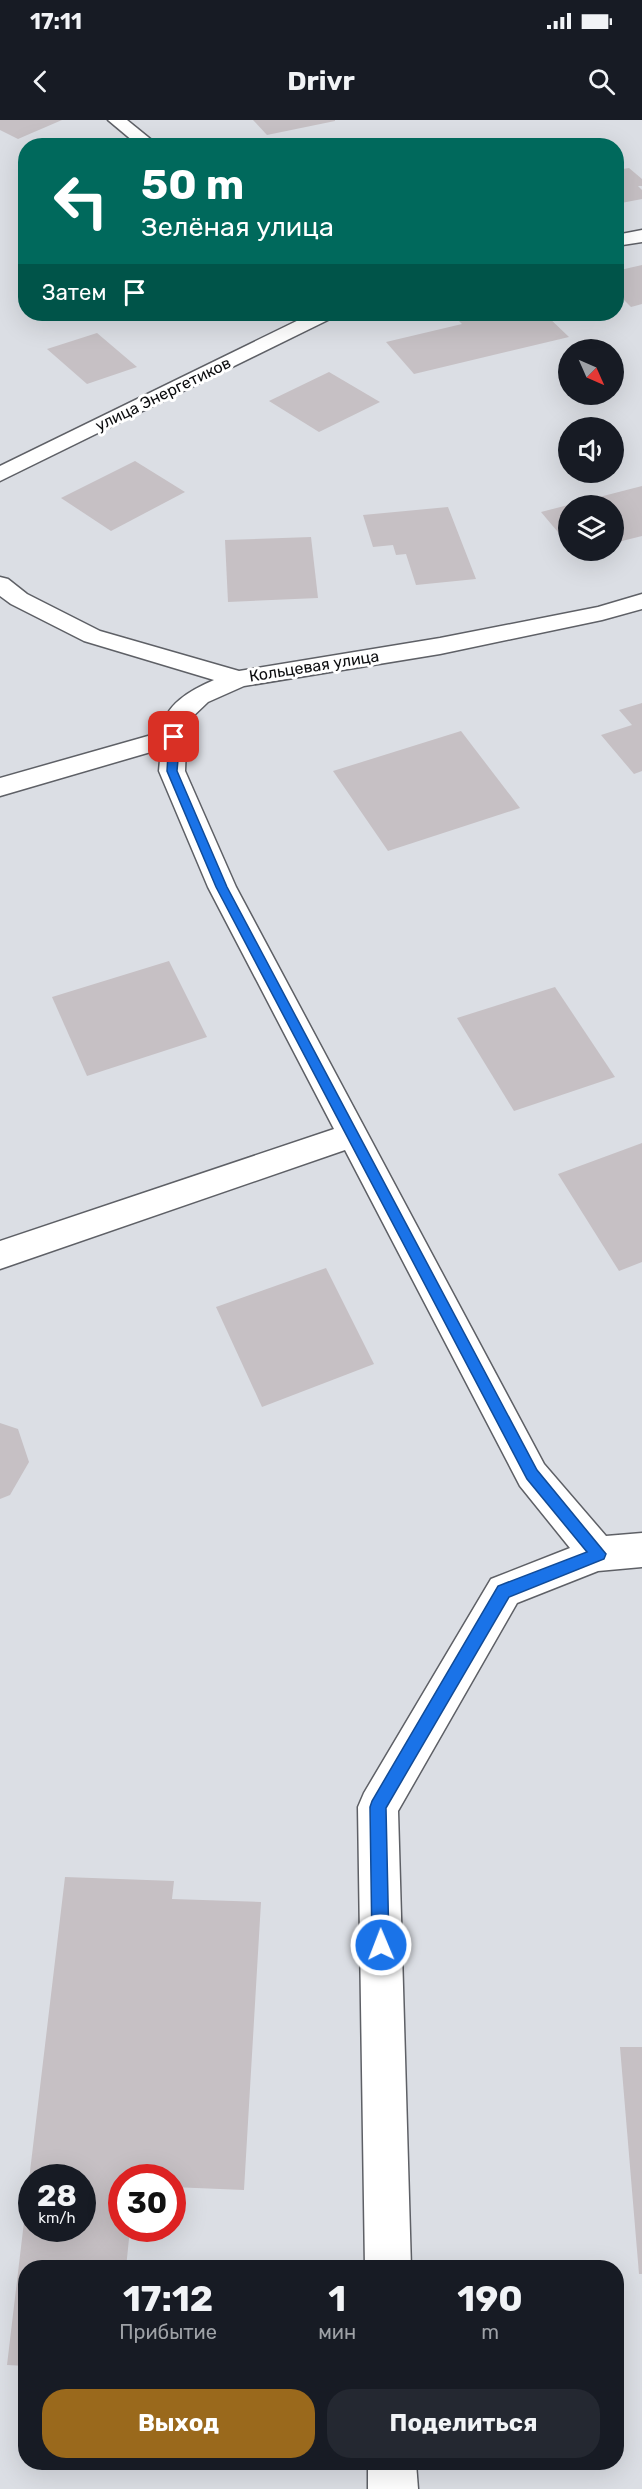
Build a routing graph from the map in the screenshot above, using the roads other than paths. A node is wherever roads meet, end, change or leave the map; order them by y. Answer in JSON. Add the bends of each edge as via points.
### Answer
{"nodes":[{"id":1,"x":116,"y":120,"type":"edge"},
{"id":2,"x":140,"y":138,"type":"edge"},
{"id":3,"x":642,"y":236,"type":"edge"},
{"id":4,"x":624,"y":239,"type":"edge"},
{"id":5,"x":311,"y":321,"type":"edge"},
{"id":6,"x":0,"y":474,"type":"edge"},
{"id":7,"x":0,"y":584,"type":"edge"},
{"id":8,"x":642,"y":601,"type":"edge"},
{"id":9,"x":238,"y":679,"type":"junction"},
{"id":10,"x":174,"y":737,"type":"junction"},
{"id":11,"x":0,"y":787,"type":"edge"},
{"id":12,"x":353,"y":1135,"type":"junction"},
{"id":13,"x":0,"y":1255,"type":"edge"},
{"id":14,"x":642,"y":1550,"type":"edge"},
{"id":15,"x":598,"y":1554,"type":"junction"},
{"id":16,"x":388,"y":2260,"type":"edge"},
{"id":17,"x":392,"y":2470,"type":"edge"},
{"id":18,"x":393,"y":2489,"type":"edge"}],
"edges":[{"from":1,"to":2,"type":"street"},
{"from":3,"to":4,"type":"street"},
{"from":5,"to":6,"type":"street","name":"улица Энергетиков"},
{"from":7,"to":9,"type":"street","name":"Кольцевая улица","via":[[19,599],[92,636]]},
{"from":8,"to":9,"type":"street","name":"Кольцевая улица","via":[[602,613],[440,646]]},
{"from":9,"to":10,"type":"street","via":[[199,696],[175,720]]},
{"from":10,"to":11,"type":"street"},
{"from":10,"to":12,"type":"street","via":[[172,771],[222,887]]},
{"from":12,"to":13,"type":"street"},
{"from":12,"to":15,"type":"street","via":[[532,1474]]},
{"from":14,"to":15,"type":"street"},
{"from":15,"to":16,"type":"street","via":[[504,1591],[378,1807]]},
{"from":17,"to":18,"type":"street"}]}
